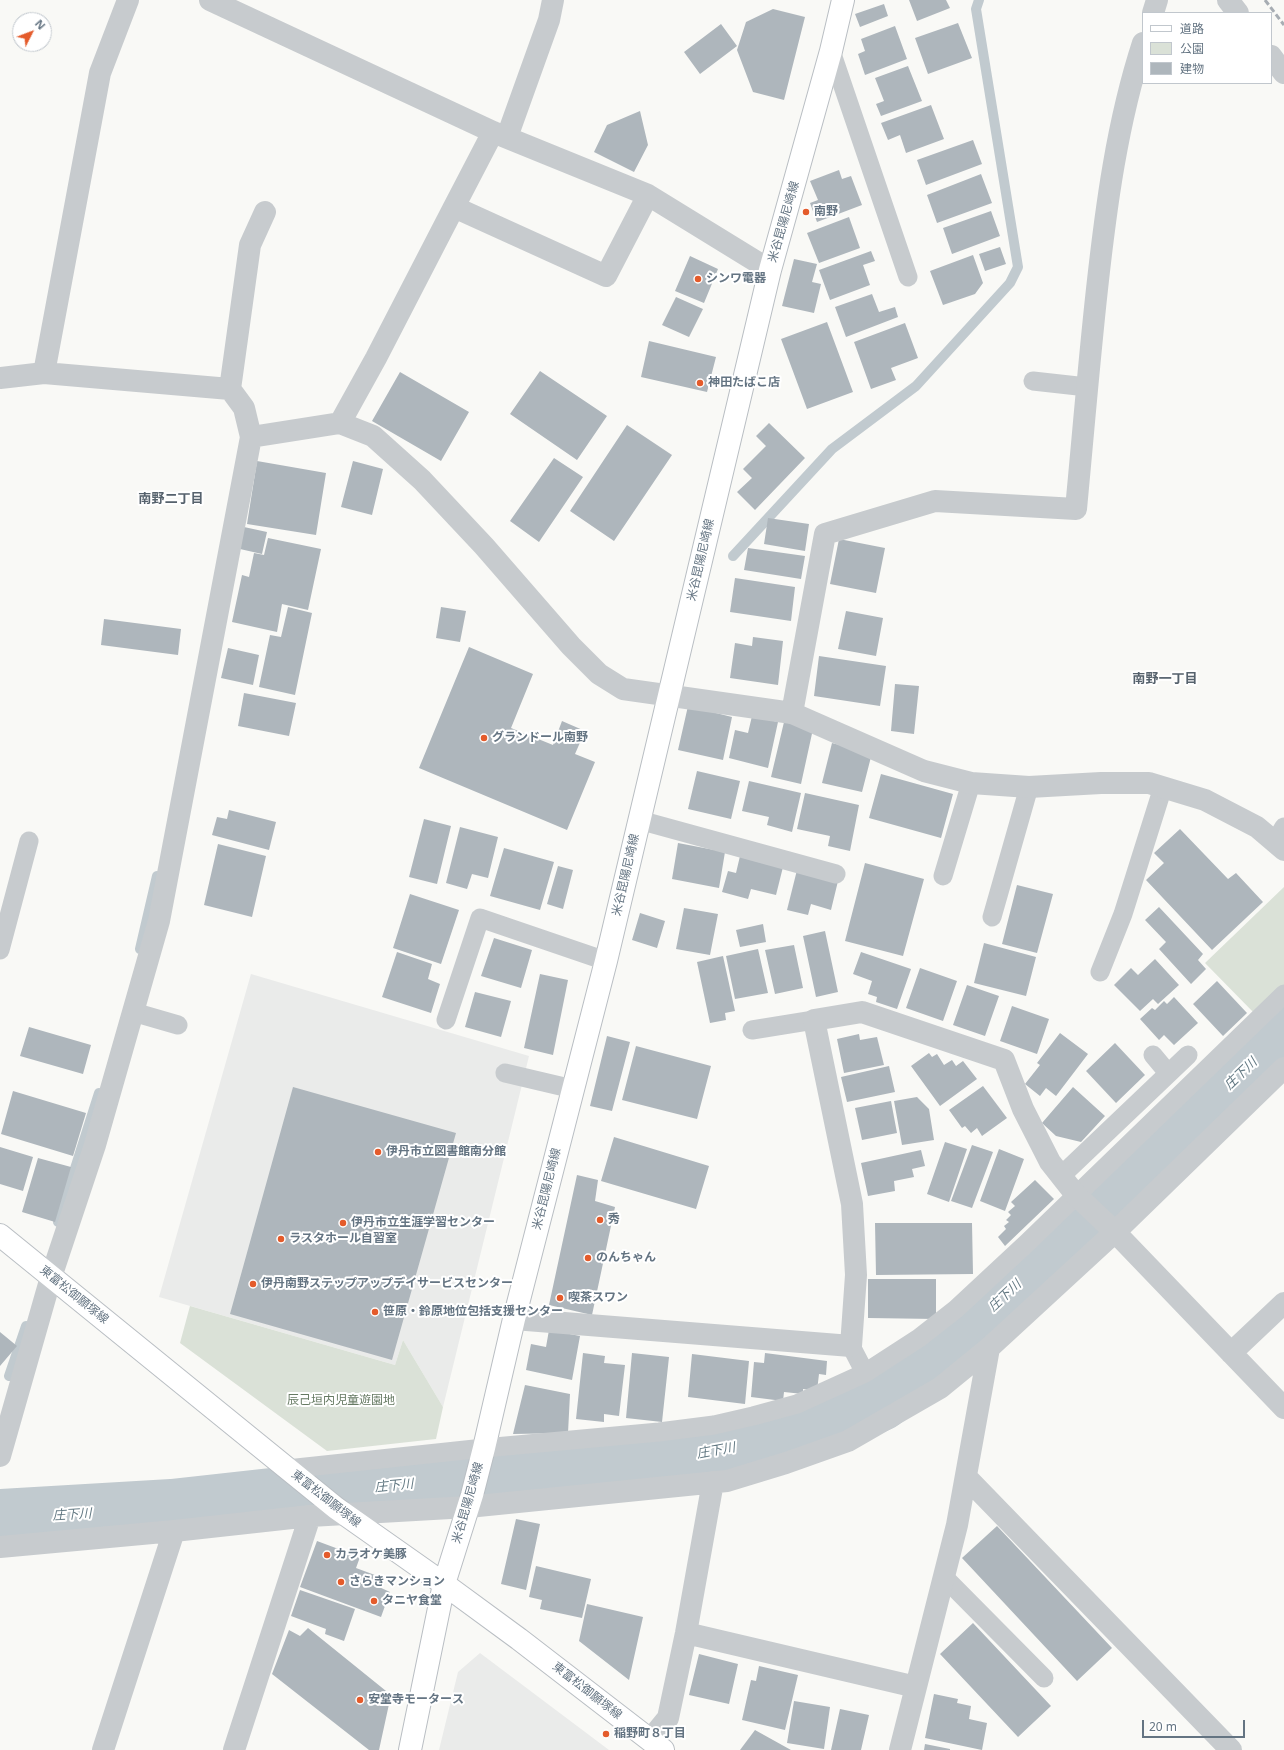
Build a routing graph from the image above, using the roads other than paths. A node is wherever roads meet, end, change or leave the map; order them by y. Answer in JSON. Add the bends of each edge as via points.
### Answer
{"nodes":[{"id":1,"x":128,"y":0,"type":"edge"},
{"id":2,"x":210,"y":0,"type":"edge"},
{"id":3,"x":553,"y":0,"type":"edge"},
{"id":4,"x":843,"y":0,"type":"edge"},
{"id":5,"x":1157,"y":0,"type":"edge"},
{"id":6,"x":1228,"y":0,"type":"edge"},
{"id":7,"x":1153,"y":12,"type":"edge"},
{"id":8,"x":1237,"y":12,"type":"edge"},
{"id":9,"x":1142,"y":46,"type":"edge"},
{"id":10,"x":831,"y":51,"type":"junction"},
{"id":11,"x":1272,"y":57,"type":"edge"},
{"id":12,"x":1284,"y":73,"type":"edge"},
{"id":13,"x":500,"y":134,"type":"junction"},
{"id":14,"x":648,"y":195,"type":"junction"},
{"id":15,"x":454,"y":207,"type":"junction"},
{"id":16,"x":265,"y":212,"type":"dead end"},
{"id":17,"x":770,"y":270,"type":"junction"},
{"id":18,"x":908,"y":277,"type":"dead end"},
{"id":19,"x":44,"y":373,"type":"junction"},
{"id":20,"x":0,"y":378,"type":"edge"},
{"id":21,"x":1033,"y":381,"type":"dead end"},
{"id":22,"x":1087,"y":387,"type":"junction"},
{"id":23,"x":230,"y":389,"type":"junction"},
{"id":24,"x":340,"y":423,"type":"junction"},
{"id":25,"x":251,"y":437,"type":"junction"},
{"id":26,"x":669,"y":696,"type":"junction"},
{"id":27,"x":792,"y":713,"type":"junction"},
{"id":28,"x":971,"y":783,"type":"junction"},
{"id":29,"x":1029,"y":787,"type":"junction"},
{"id":30,"x":1163,"y":787,"type":"junction"},
{"id":31,"x":639,"y":820,"type":"junction"},
{"id":32,"x":1281,"y":840,"type":"edge"},
{"id":33,"x":29,"y":841,"type":"dead end"},
{"id":34,"x":836,"y":874,"type":"dead end"},
{"id":35,"x":943,"y":876,"type":"dead end"},
{"id":36,"x":992,"y":917,"type":"dead end"},
{"id":37,"x":0,"y":950,"type":"edge"},
{"id":38,"x":606,"y":961,"type":"junction"},
{"id":39,"x":1100,"y":972,"type":"dead end"},
{"id":40,"x":1284,"y":994,"type":"edge"},
{"id":41,"x":133,"y":1012,"type":"junction"},
{"id":42,"x":446,"y":1020,"type":"dead end"},
{"id":43,"x":814,"y":1020,"type":"junction"},
{"id":44,"x":178,"y":1026,"type":"dead end"},
{"id":45,"x":752,"y":1030,"type":"dead end"},
{"id":46,"x":1188,"y":1054,"type":"dead end"},
{"id":47,"x":1153,"y":1055,"type":"dead end"},
{"id":48,"x":1284,"y":1068,"type":"edge"},
{"id":49,"x":505,"y":1073,"type":"dead end"},
{"id":50,"x":1168,"y":1073,"type":"junction"},
{"id":51,"x":573,"y":1089,"type":"junction"},
{"id":52,"x":1061,"y":1176,"type":"junction"},
{"id":53,"x":1080,"y":1199,"type":"junction"},
{"id":54,"x":1109,"y":1227,"type":"junction"},
{"id":55,"x":0,"y":1235,"type":"edge"},
{"id":56,"x":51,"y":1277,"type":"junction"},
{"id":57,"x":1284,"y":1303,"type":"edge"},
{"id":58,"x":514,"y":1319,"type":"junction"},
{"id":59,"x":851,"y":1346,"type":"junction"},
{"id":60,"x":989,"y":1348,"type":"junction"},
{"id":61,"x":1231,"y":1353,"type":"junction"},
{"id":62,"x":865,"y":1373,"type":"junction"},
{"id":63,"x":8,"y":1406,"type":"edge"},
{"id":64,"x":1284,"y":1408,"type":"edge"},
{"id":65,"x":483,"y":1453,"type":"junction"},
{"id":66,"x":0,"y":1456,"type":"edge"},
{"id":67,"x":291,"y":1471,"type":"junction"},
{"id":68,"x":966,"y":1477,"type":"junction"},
{"id":69,"x":713,"y":1482,"type":"junction"},
{"id":70,"x":470,"y":1501,"type":"junction"},
{"id":71,"x":340,"y":1511,"type":"junction"},
{"id":72,"x":310,"y":1516,"type":"junction"},
{"id":73,"x":174,"y":1531,"type":"junction"},
{"id":74,"x":0,"y":1546,"type":"edge"},
{"id":75,"x":944,"y":1577,"type":"junction"},
{"id":76,"x":444,"y":1584,"type":"junction"},
{"id":77,"x":686,"y":1633,"type":"junction"},
{"id":78,"x":1044,"y":1678,"type":"dead end"},
{"id":79,"x":916,"y":1687,"type":"junction"},
{"id":80,"x":657,"y":1745,"type":"edge"},
{"id":81,"x":103,"y":1750,"type":"edge"},
{"id":82,"x":234,"y":1750,"type":"edge"},
{"id":83,"x":410,"y":1750,"type":"edge"},
{"id":84,"x":900,"y":1750,"type":"edge"},
{"id":85,"x":1231,"y":1750,"type":"edge"}],
"edges":[{"from":1,"to":19,"type":"street","via":[[100,73]]},
{"from":2,"to":13,"type":"street"},
{"from":3,"to":13,"type":"street","via":[[549,20]]},
{"from":4,"to":10,"type":"main road","name":"米谷昆陽尼崎線"},
{"from":5,"to":7,"type":"street"},
{"from":6,"to":8,"type":"street"},
{"from":9,"to":22,"type":"street","via":[[1132,77],[1114,164]]},
{"from":10,"to":17,"type":"main road","name":"米谷昆陽尼崎線"},
{"from":10,"to":18,"type":"lane"},
{"from":11,"to":12,"type":"street"},
{"from":13,"to":14,"type":"street"},
{"from":13,"to":15,"type":"street"},
{"from":14,"to":15,"type":"street","via":[[606,276]]},
{"from":14,"to":17,"type":"street"},
{"from":15,"to":24,"type":"street"},
{"from":16,"to":23,"type":"street","via":[[250,246]]},
{"from":17,"to":26,"type":"main road","name":"米谷昆陽尼崎線"},
{"from":19,"to":20,"type":"street"},
{"from":19,"to":23,"type":"street"},
{"from":21,"to":22,"type":"lane"},
{"from":22,"to":27,"type":"street","via":[[1076,509],[935,501],[825,534]]},
{"from":23,"to":25,"type":"street","via":[[244,408]]},
{"from":24,"to":25,"type":"street"},
{"from":24,"to":26,"type":"street","via":[[373,436],[422,480],[599,674],[623,689]]},
{"from":25,"to":41,"type":"street","via":[[159,921]]},
{"from":26,"to":27,"type":"street"},
{"from":26,"to":31,"type":"main road","name":"米谷昆陽尼崎線"},
{"from":27,"to":28,"type":"street","via":[[924,771]]},
{"from":28,"to":29,"type":"street"},
{"from":28,"to":35,"type":"lane"},
{"from":29,"to":30,"type":"street","via":[[1108,783],[1149,783]]},
{"from":29,"to":36,"type":"lane"},
{"from":30,"to":32,"type":"street","via":[[1205,800]]},
{"from":30,"to":39,"type":"lane","via":[[1123,914]]},
{"from":31,"to":34,"type":"lane"},
{"from":31,"to":38,"type":"main road","name":"米谷昆陽尼崎線"},
{"from":33,"to":37,"type":"lane"},
{"from":38,"to":42,"type":"lane","via":[[480,918]]},
{"from":38,"to":51,"type":"main road","name":"米谷昆陽尼崎線"},
{"from":40,"to":53,"type":"lane"},
{"from":41,"to":44,"type":"lane"},
{"from":41,"to":56,"type":"street","via":[[95,1145]]},
{"from":43,"to":45,"type":"lane"},
{"from":43,"to":52,"type":"street","via":[[862,1012],[1004,1060],[1023,1110],[1050,1162]]},
{"from":43,"to":59,"type":"street","via":[[852,1204],[856,1275]]},
{"from":46,"to":50,"type":"lane"},
{"from":47,"to":50,"type":"lane"},
{"from":48,"to":54,"type":"street"},
{"from":49,"to":51,"type":"lane"},
{"from":50,"to":52,"type":"lane"},
{"from":51,"to":58,"type":"main road","name":"米谷昆陽尼崎線"},
{"from":52,"to":53,"type":"street"},
{"from":53,"to":54,"type":"street"},
{"from":53,"to":62,"type":"lane","via":[[956,1309],[919,1338]]},
{"from":54,"to":60,"type":"street"},
{"from":54,"to":61,"type":"street"},
{"from":55,"to":56,"type":"main road","name":"東富松御願塚線"},
{"from":56,"to":63,"type":"street"},
{"from":56,"to":67,"type":"main road","name":"東富松御願塚線"},
{"from":57,"to":61,"type":"street"},
{"from":58,"to":59,"type":"street"},
{"from":58,"to":65,"type":"main road","name":"米谷昆陽尼崎線"},
{"from":59,"to":62,"type":"lane"},
{"from":60,"to":68,"type":"street"},
{"from":60,"to":69,"type":"street","via":[[940,1388],[848,1441],[727,1481]]},
{"from":61,"to":64,"type":"street"},
{"from":62,"to":65,"type":"lane","via":[[797,1404],[714,1425]]},
{"from":63,"to":66,"type":"street"},
{"from":65,"to":67,"type":"lane"},
{"from":65,"to":70,"type":"main road","name":"米谷昆陽尼崎線"},
{"from":67,"to":71,"type":"main road","name":"東富松御願塚線"},
{"from":68,"to":75,"type":"street"},
{"from":68,"to":85,"type":"street"},
{"from":69,"to":70,"type":"street"},
{"from":69,"to":77,"type":"street"},
{"from":70,"to":71,"type":"street"},
{"from":70,"to":76,"type":"main road","name":"米谷昆陽尼崎線"},
{"from":71,"to":72,"type":"street"},
{"from":71,"to":76,"type":"main road","name":"東富松御願塚線"},
{"from":72,"to":73,"type":"street"},
{"from":72,"to":82,"type":"street"},
{"from":73,"to":74,"type":"street"},
{"from":73,"to":81,"type":"street"},
{"from":75,"to":78,"type":"lane"},
{"from":75,"to":79,"type":"street"},
{"from":76,"to":80,"type":"main road","name":"東富松御願塚線"},
{"from":76,"to":83,"type":"main road","name":"米谷昆陽尼崎線"},
{"from":77,"to":79,"type":"street"},
{"from":77,"to":80,"type":"street","via":[[668,1718]]},
{"from":79,"to":84,"type":"street"}]}
